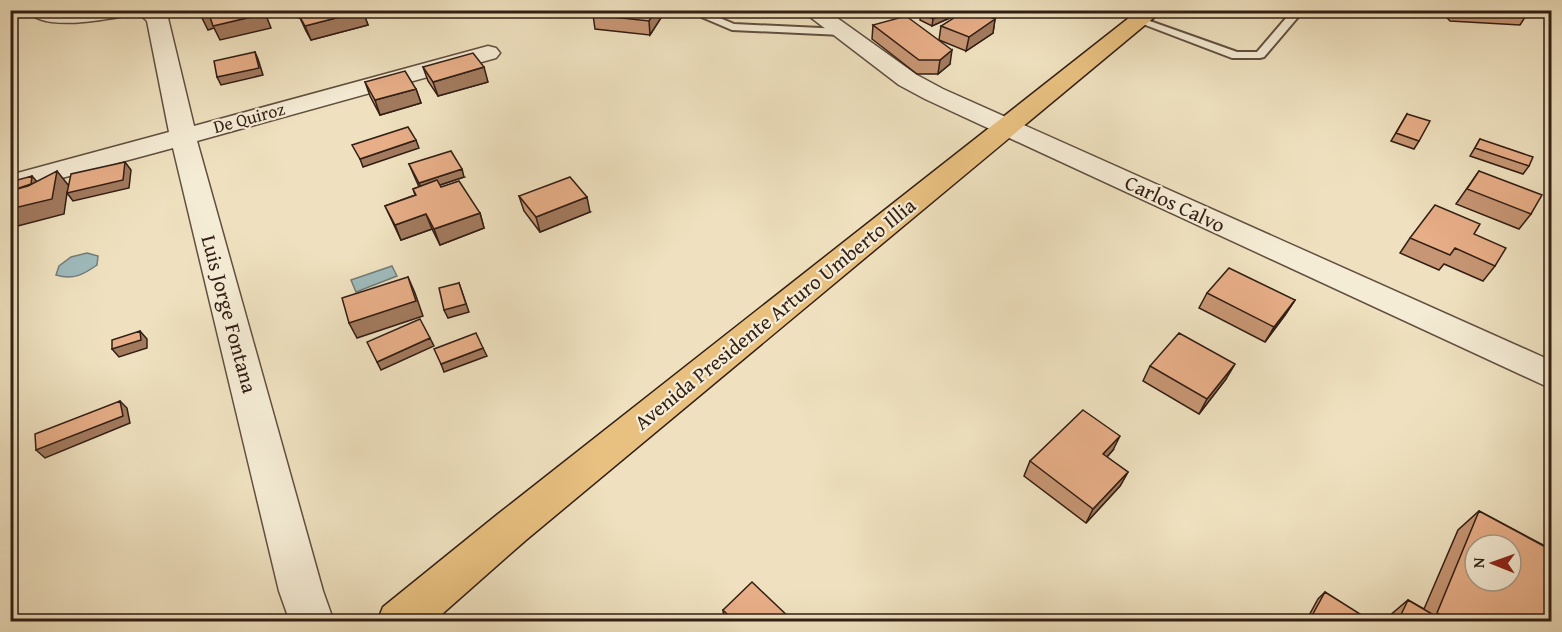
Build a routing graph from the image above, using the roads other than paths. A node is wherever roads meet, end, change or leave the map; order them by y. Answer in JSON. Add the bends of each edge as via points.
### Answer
{"nodes":[{"id":1,"x":37,"y":10,"type":"edge"},
{"id":2,"x":124,"y":10,"type":"edge"},
{"id":3,"x":145,"y":10,"type":"edge"},
{"id":4,"x":690,"y":10,"type":"edge"},
{"id":5,"x":811,"y":10,"type":"edge"},
{"id":6,"x":1299,"y":10,"type":"edge"},
{"id":7,"x":1149,"y":13,"type":"edge"},
{"id":8,"x":842,"y":32,"type":"junction"},
{"id":9,"x":488,"y":53,"type":"dead end"},
{"id":10,"x":1008,"y":127,"type":"junction"},
{"id":11,"x":183,"y":136,"type":"junction"},
{"id":12,"x":10,"y":184,"type":"edge"},
{"id":13,"x":1551,"y":376,"type":"edge"},
{"id":14,"x":312,"y":621,"type":"edge"},
{"id":15,"x":399,"y":621,"type":"edge"}],
"edges":[{"from":1,"to":2,"type":"street","via":[[51,16],[70,16]]},
{"from":3,"to":11,"type":"street","name":"Luis Jorge Fontana","via":[[157,18]]},
{"from":4,"to":8,"type":"lane","via":[[732,27]]},
{"from":5,"to":8,"type":"street","name":"Carlos Calvo"},
{"from":6,"to":7,"type":"lane","via":[[1260,56],[1236,56]]},
{"from":7,"to":10,"type":"main road","name":"Avenida Presidente Arturo Umberto Illia"},
{"from":8,"to":10,"type":"street","name":"Carlos Calvo","via":[[908,80]]},
{"from":9,"to":11,"type":"street","name":"De Quiroz"},
{"from":10,"to":13,"type":"street","name":"Carlos Calvo"},
{"from":10,"to":15,"type":"main road","name":"Avenida Presidente Arturo Umberto Illia"},
{"from":11,"to":12,"type":"street","name":"De Quiroz"},
{"from":11,"to":14,"type":"street","name":"Luis Jorge Fontana"}]}
